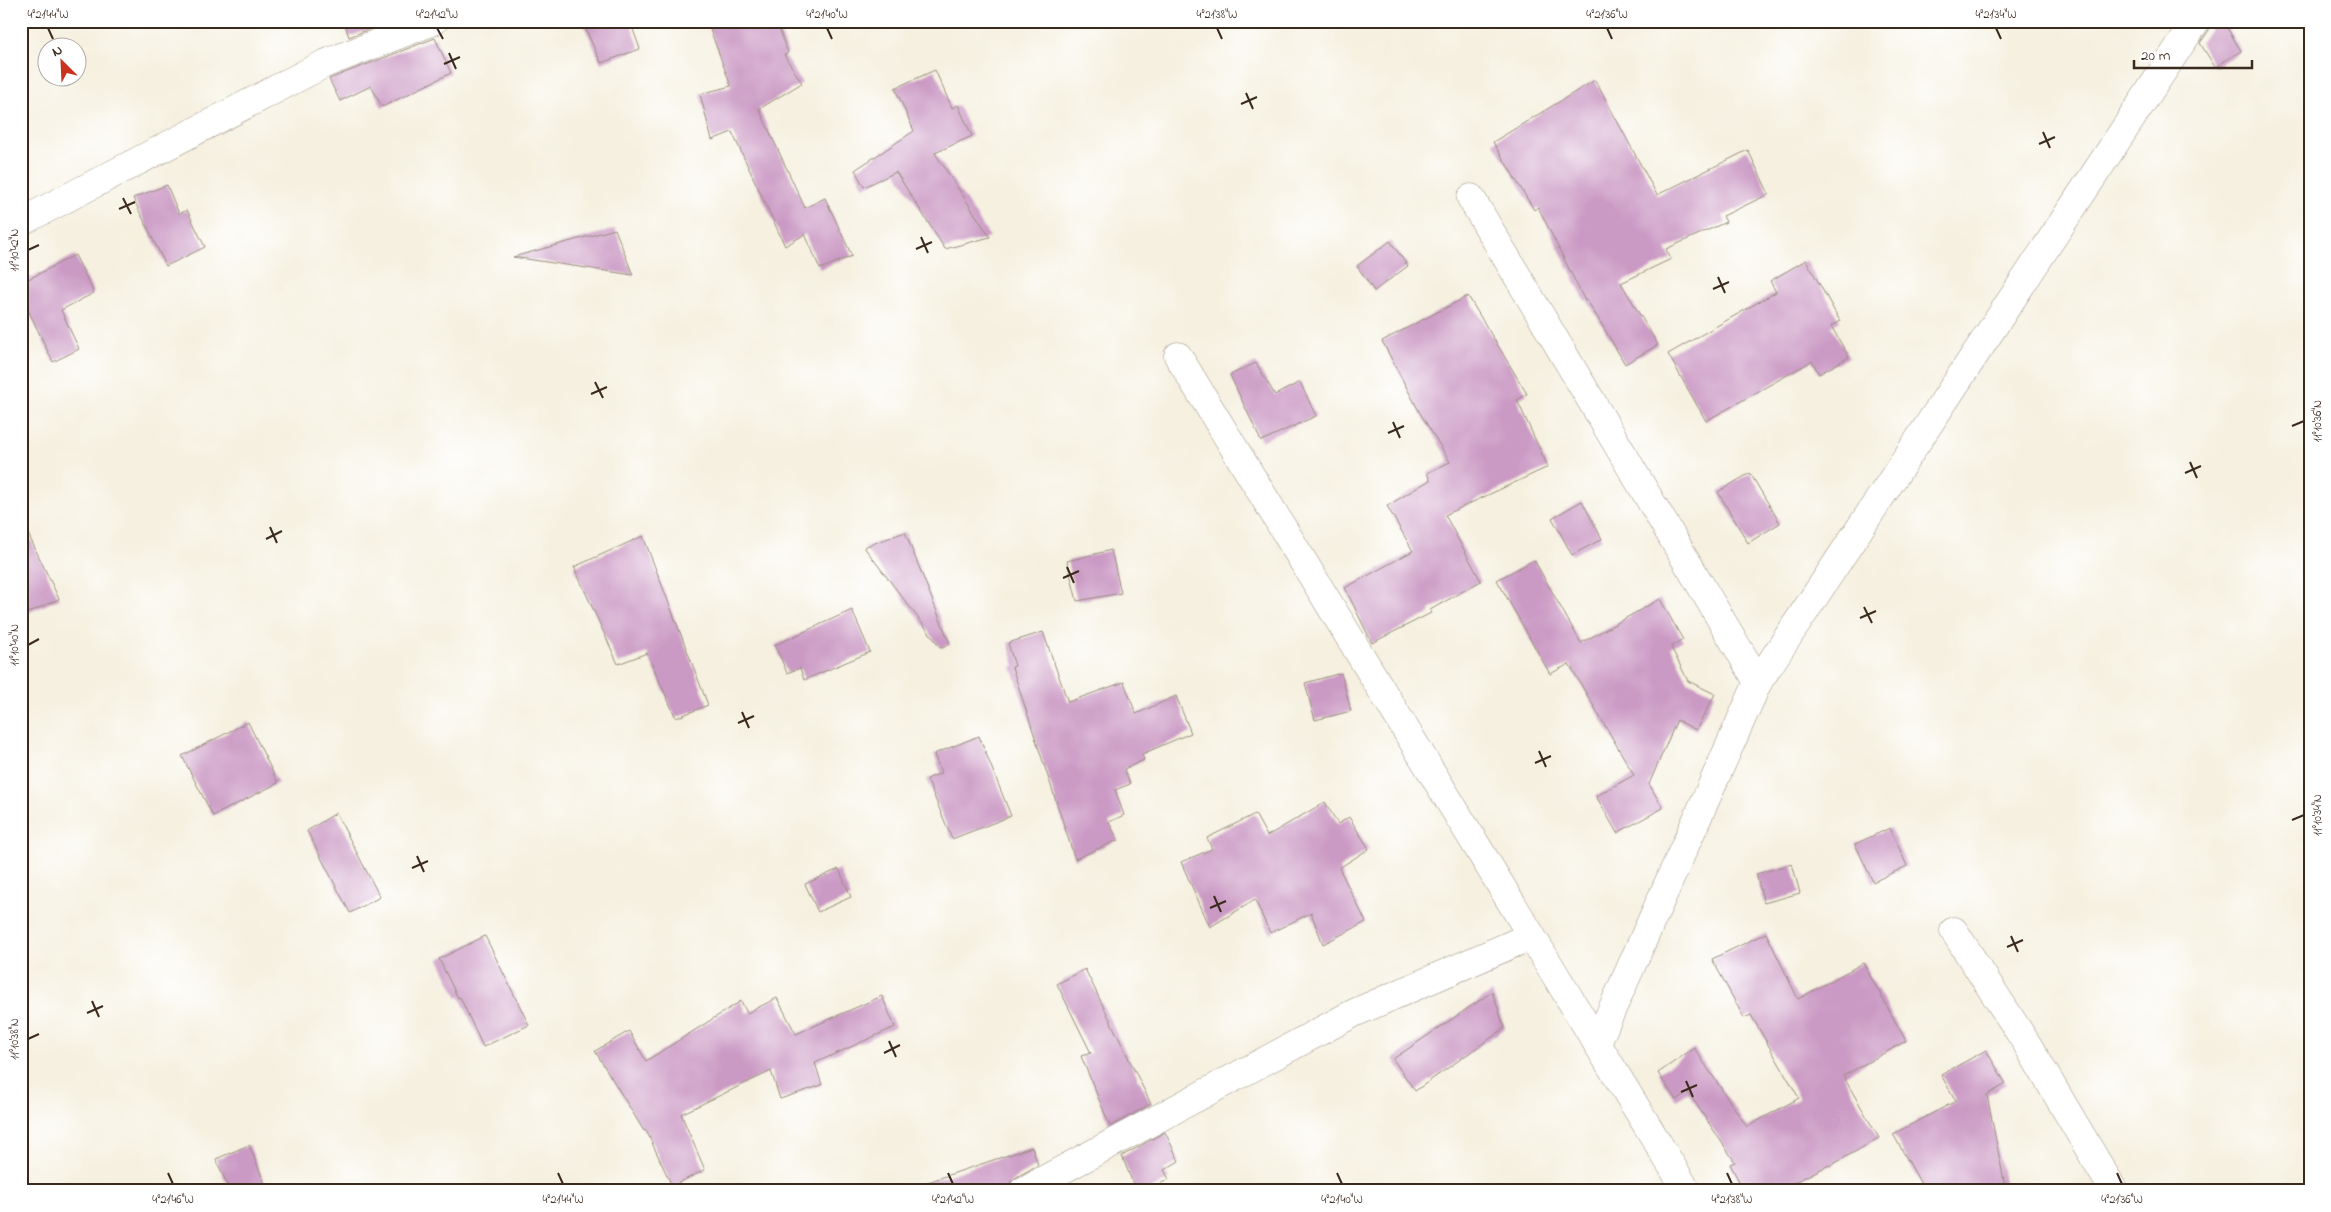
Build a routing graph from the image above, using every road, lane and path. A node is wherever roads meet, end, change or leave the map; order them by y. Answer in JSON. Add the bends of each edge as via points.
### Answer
{"nodes":[{"id":1,"x":434,"y":21,"type":"edge"},
{"id":2,"x":2196,"y":21,"type":"edge"},
{"id":3,"x":1471,"y":198,"type":"dead end"},
{"id":4,"x":21,"y":222,"type":"edge"},
{"id":5,"x":1178,"y":356,"type":"dead end"},
{"id":6,"x":1758,"y":682,"type":"junction"},
{"id":7,"x":1954,"y":931,"type":"dead end"},
{"id":8,"x":1531,"y":936,"type":"junction"},
{"id":9,"x":1597,"y":1043,"type":"junction"},
{"id":10,"x":1023,"y":1191,"type":"edge"},
{"id":11,"x":1687,"y":1191,"type":"edge"},
{"id":12,"x":2114,"y":1191,"type":"edge"}],
"edges":[{"from":1,"to":4,"type":"street","via":[[324,64]]},
{"from":2,"to":6,"type":"street"},
{"from":3,"to":6,"type":"street"},
{"from":5,"to":8,"type":"street"},
{"from":6,"to":9,"type":"street"},
{"from":7,"to":12,"type":"street","via":[[2027,1044]]},
{"from":8,"to":9,"type":"street"},
{"from":8,"to":10,"type":"street","via":[[1354,1013]]},
{"from":9,"to":11,"type":"street"}]}
